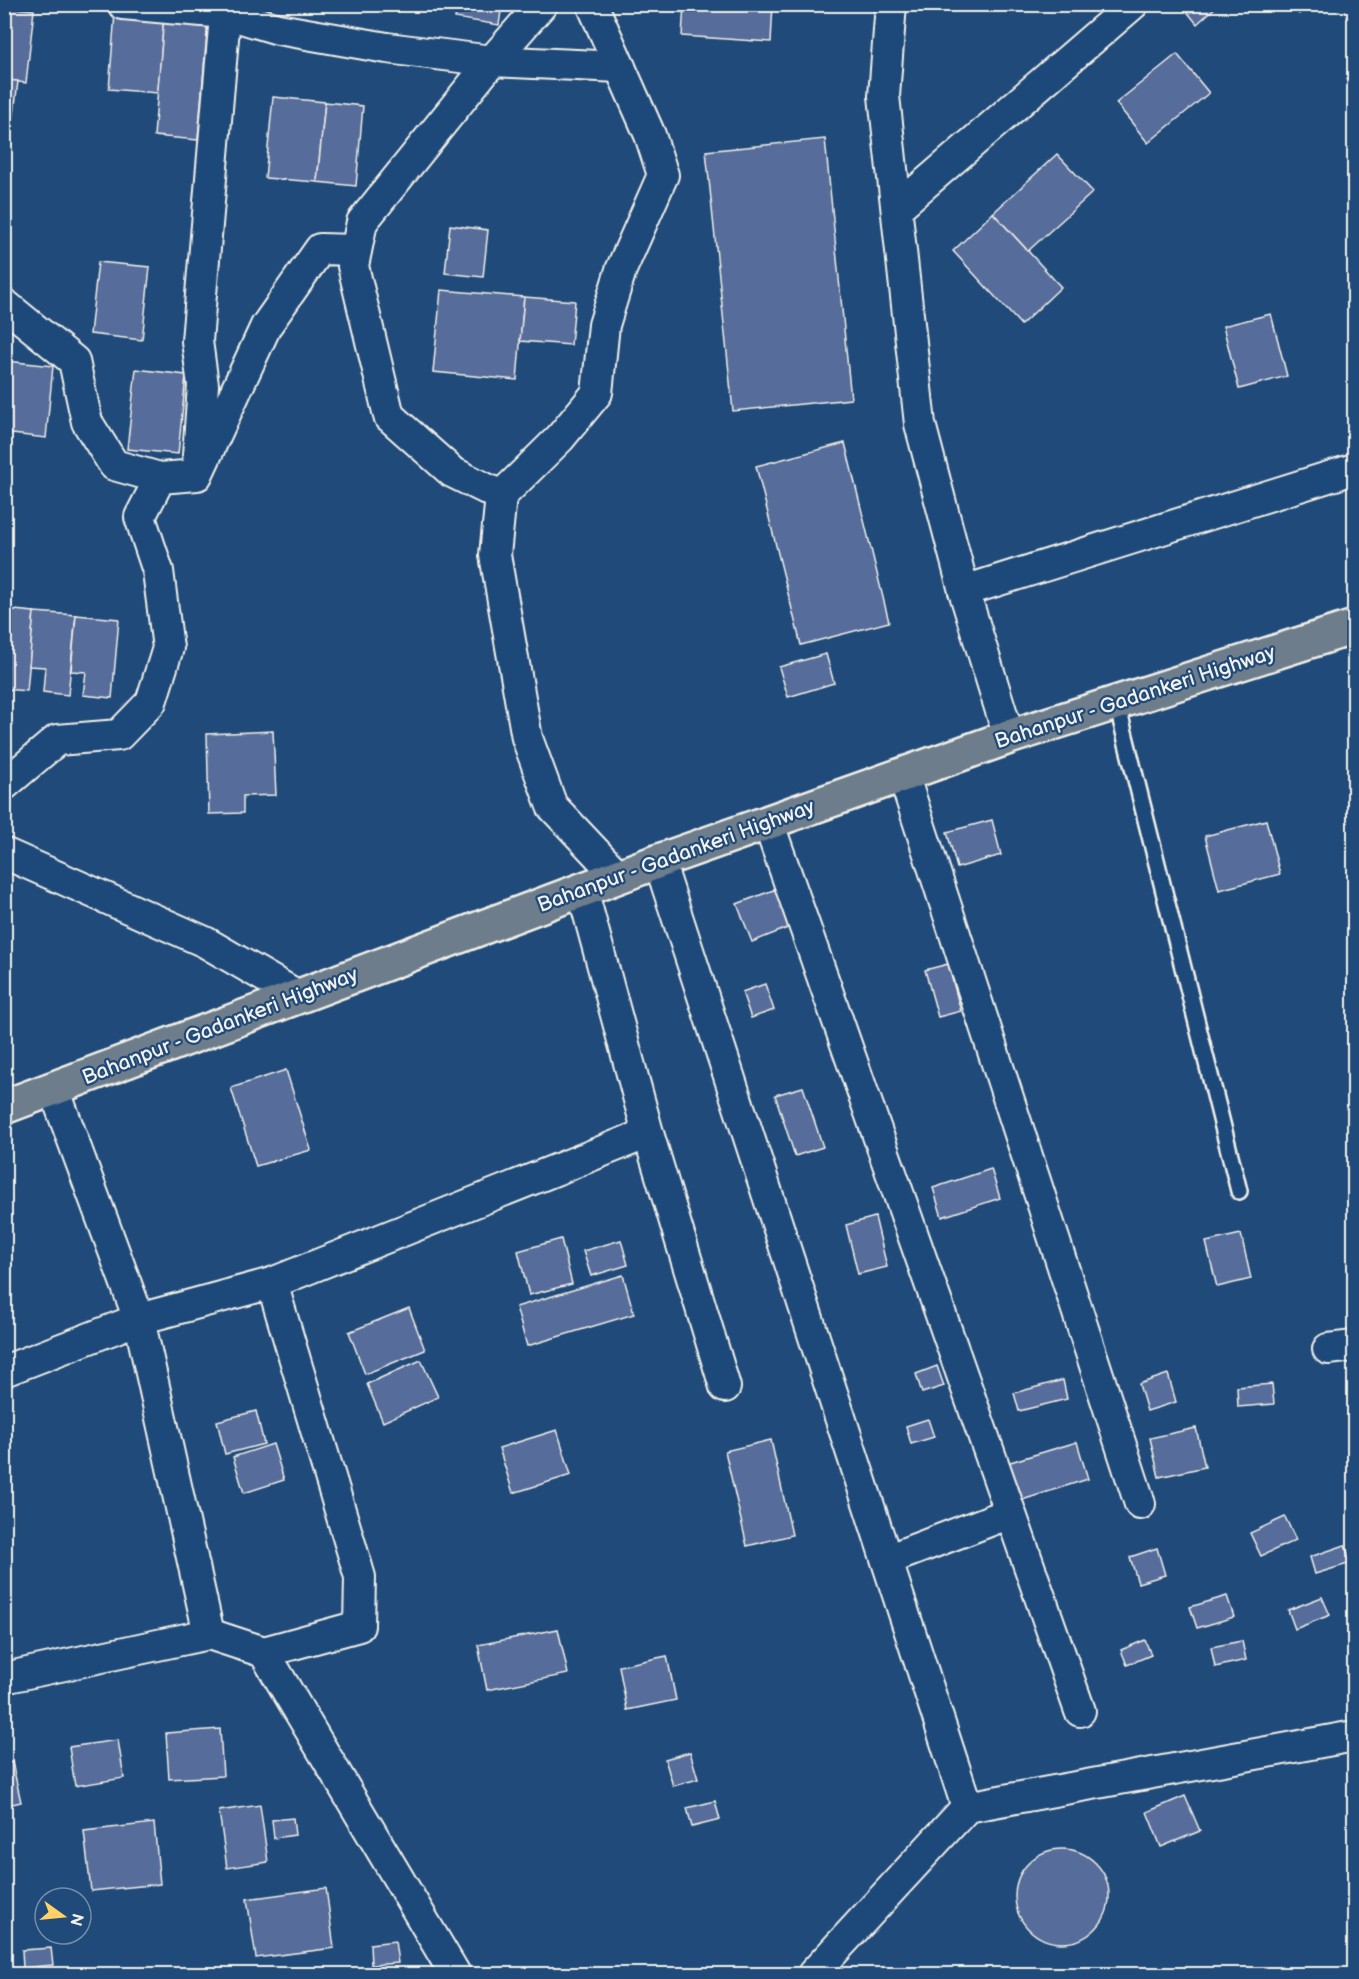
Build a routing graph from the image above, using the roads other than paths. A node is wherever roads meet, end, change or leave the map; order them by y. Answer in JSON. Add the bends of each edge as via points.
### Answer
{"nodes":[{"id":1,"x":123,"y":4,"type":"edge"},
{"id":2,"x":542,"y":4,"type":"edge"},
{"id":3,"x":591,"y":4,"type":"edge"},
{"id":4,"x":891,"y":4,"type":"edge"},
{"id":5,"x":1133,"y":4,"type":"edge"},
{"id":6,"x":226,"y":9,"type":"edge"},
{"id":7,"x":492,"y":61,"type":"junction"},
{"id":8,"x":620,"y":67,"type":"junction"},
{"id":9,"x":897,"y":208,"type":"junction"},
{"id":10,"x":356,"y":250,"type":"junction"},
{"id":11,"x":4,"y":304,"type":"edge"},
{"id":12,"x":1354,"y":470,"type":"edge"},
{"id":13,"x":197,"y":475,"type":"junction"},
{"id":14,"x":160,"y":478,"type":"junction"},
{"id":15,"x":501,"y":496,"type":"junction"},
{"id":16,"x":964,"y":591,"type":"junction"},
{"id":17,"x":1354,"y":627,"type":"edge"},
{"id":18,"x":1117,"y":704,"type":"junction"},
{"id":19,"x":1009,"y":736,"type":"junction"},
{"id":20,"x":903,"y":774,"type":"junction"},
{"id":21,"x":4,"y":785,"type":"edge"},
{"id":22,"x":768,"y":822,"type":"junction"},
{"id":23,"x":4,"y":853,"type":"edge"},
{"id":24,"x":659,"y":861,"type":"junction"},
{"id":25,"x":618,"y":876,"type":"junction"},
{"id":26,"x":582,"y":889,"type":"junction"},
{"id":27,"x":298,"y":996,"type":"junction"},
{"id":28,"x":54,"y":1089,"type":"junction"},
{"id":29,"x":4,"y":1107,"type":"edge"},
{"id":30,"x":648,"y":1134,"type":"junction"},
{"id":31,"x":1239,"y":1191,"type":"dead end"},
{"id":32,"x":272,"y":1283,"type":"junction"},
{"id":33,"x":139,"y":1319,"type":"junction"},
{"id":34,"x":4,"y":1371,"type":"edge"},
{"id":35,"x":725,"y":1387,"type":"dead end"},
{"id":36,"x":1140,"y":1504,"type":"dead end"},
{"id":37,"x":1010,"y":1513,"type":"junction"},
{"id":38,"x":887,"y":1560,"type":"junction"},
{"id":39,"x":209,"y":1634,"type":"junction"},
{"id":40,"x":264,"y":1652,"type":"junction"},
{"id":41,"x":4,"y":1678,"type":"edge"},
{"id":42,"x":1080,"y":1711,"type":"dead end"},
{"id":43,"x":1354,"y":1736,"type":"edge"},
{"id":44,"x":967,"y":1807,"type":"junction"},
{"id":45,"x":455,"y":1974,"type":"edge"},
{"id":46,"x":813,"y":1974,"type":"edge"}],
"edges":[{"from":1,"to":6,"type":"street"},
{"from":2,"to":7,"type":"street"},
{"from":3,"to":8,"type":"street"},
{"from":4,"to":9,"type":"street","via":[[884,96]]},
{"from":5,"to":9,"type":"street"},
{"from":6,"to":7,"type":"street","via":[[278,29]]},
{"from":6,"to":13,"type":"street","via":[[197,341],[204,385]]},
{"from":7,"to":8,"type":"street"},
{"from":7,"to":10,"type":"street","via":[[362,222]]},
{"from":8,"to":15,"type":"street","via":[[663,174],[621,270],[603,325],[597,393],[560,438]]},
{"from":9,"to":16,"type":"street","via":[[920,424]]},
{"from":10,"to":13,"type":"street","via":[[320,249],[266,326]]},
{"from":10,"to":15,"type":"street","via":[[353,266],[389,416],[452,472]]},
{"from":11,"to":14,"type":"street","via":[[74,361],[87,422],[114,465]]},
{"from":12,"to":16,"type":"street"},
{"from":13,"to":14,"type":"street"},
{"from":14,"to":21,"type":"street","via":[[140,517],[158,571],[168,648],[151,702],[119,735],[57,740]]},
{"from":15,"to":25,"type":"street","via":[[495,555],[528,738],[552,807]]},
{"from":16,"to":19,"type":"street"},
{"from":17,"to":18,"type":"highway","name":"Bahanpur - Gadankeri Highway"},
{"from":18,"to":19,"type":"highway","name":"Bahanpur - Gadankeri Highway"},
{"from":18,"to":31,"type":"lane"},
{"from":19,"to":20,"type":"highway","name":"Bahanpur - Gadankeri Highway"},
{"from":20,"to":22,"type":"highway","name":"Bahanpur - Gadankeri Highway"},
{"from":20,"to":36,"type":"street"},
{"from":22,"to":24,"type":"highway","name":"Bahanpur - Gadankeri Highway"},
{"from":22,"to":37,"type":"street"},
{"from":23,"to":27,"type":"street","via":[[205,942]]},
{"from":24,"to":25,"type":"highway","name":"Bahanpur - Gadankeri Highway"},
{"from":24,"to":38,"type":"street"},
{"from":25,"to":26,"type":"highway","name":"Bahanpur - Gadankeri Highway"},
{"from":26,"to":27,"type":"highway","name":"Bahanpur - Gadankeri Highway"},
{"from":26,"to":30,"type":"street"},
{"from":27,"to":28,"type":"highway","name":"Bahanpur - Gadankeri Highway"},
{"from":28,"to":29,"type":"highway","name":"Bahanpur - Gadankeri Highway"},
{"from":28,"to":33,"type":"street"},
{"from":30,"to":32,"type":"street"},
{"from":30,"to":35,"type":"street"},
{"from":32,"to":33,"type":"street"},
{"from":32,"to":40,"type":"street","via":[[360,1577],[359,1626]]},
{"from":33,"to":34,"type":"street"},
{"from":33,"to":39,"type":"street"},
{"from":37,"to":38,"type":"street"},
{"from":37,"to":42,"type":"street"},
{"from":38,"to":44,"type":"street"},
{"from":39,"to":40,"type":"street"},
{"from":39,"to":41,"type":"street"},
{"from":40,"to":45,"type":"street"},
{"from":43,"to":44,"type":"street"},
{"from":44,"to":46,"type":"street"}]}
